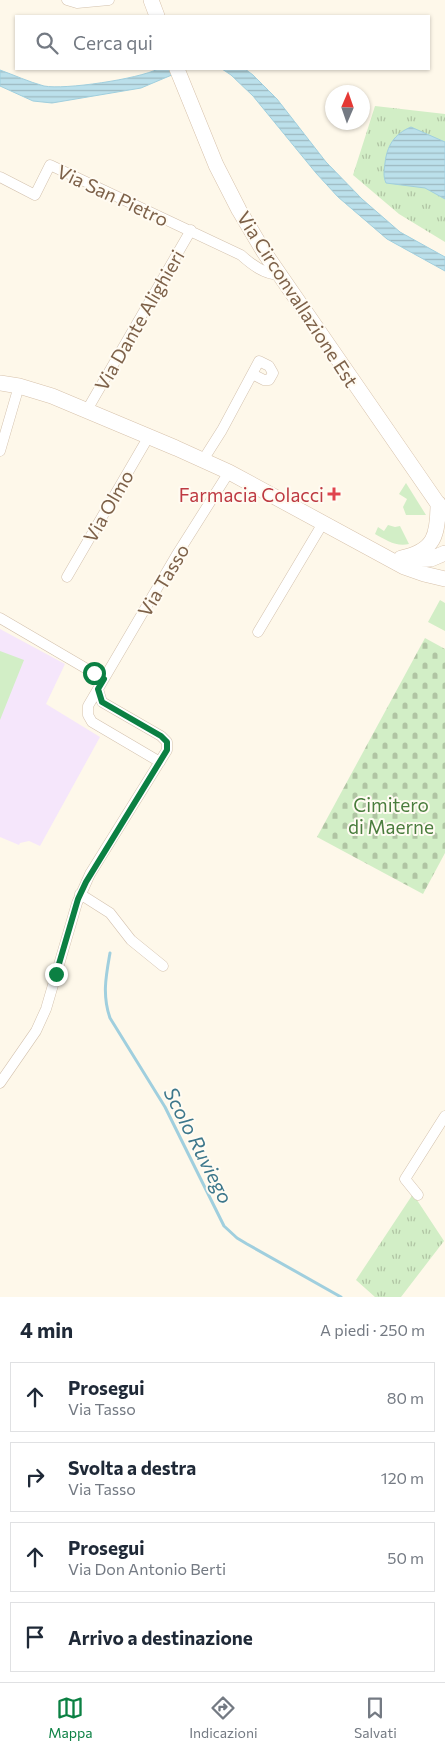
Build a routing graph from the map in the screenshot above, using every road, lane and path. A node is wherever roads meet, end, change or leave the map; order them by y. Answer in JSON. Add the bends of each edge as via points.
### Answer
{"nodes":[{"id":1,"x":67,"y":0,"type":"edge"},
{"id":2,"x":109,"y":0,"type":"edge"},
{"id":3,"x":151,"y":0,"type":"edge"},
{"id":4,"x":157,"y":15,"type":"edge"},
{"id":5,"x":180,"y":75,"type":"edge"},
{"id":6,"x":0,"y":177,"type":"edge"},
{"id":7,"x":191,"y":230,"type":"junction"},
{"id":8,"x":264,"y":252,"type":"junction"},
{"id":9,"x":241,"y":255,"type":"junction"},
{"id":10,"x":279,"y":275,"type":"junction"},
{"id":11,"x":252,"y":374,"type":"dead end"},
{"id":12,"x":0,"y":382,"type":"edge"},
{"id":13,"x":19,"y":386,"type":"junction"},
{"id":14,"x":88,"y":410,"type":"junction"},
{"id":15,"x":149,"y":436,"type":"junction"},
{"id":16,"x":0,"y":451,"type":"edge"},
{"id":17,"x":203,"y":460,"type":"junction"},
{"id":18,"x":229,"y":472,"type":"junction"},
{"id":19,"x":441,"y":509,"type":"edge"},
{"id":20,"x":323,"y":523,"type":"junction"},
{"id":21,"x":445,"y":553,"type":"edge"},
{"id":22,"x":384,"y":555,"type":"junction"},
{"id":23,"x":401,"y":558,"type":"junction"},
{"id":24,"x":445,"y":570,"type":"edge"},
{"id":25,"x":424,"y":574,"type":"junction"},
{"id":26,"x":67,"y":577,"type":"dead end"},
{"id":27,"x":445,"y":579,"type":"edge"},
{"id":28,"x":0,"y":618,"type":"edge"},
{"id":29,"x":258,"y":632,"type":"dead end"},
{"id":30,"x":104,"y":679,"type":"junction"},
{"id":31,"x":98,"y":689,"type":"junction"},
{"id":32,"x":160,"y":762,"type":"junction"},
{"id":33,"x":79,"y":898,"type":"junction"},
{"id":34,"x":163,"y":966,"type":"dead end"},
{"id":35,"x":0,"y":1083,"type":"edge"},
{"id":36,"x":445,"y":1116,"type":"edge"},
{"id":37,"x":418,"y":1195,"type":"dead end"}],
"edges":[{"from":1,"to":2,"type":"street"},
{"from":3,"to":4,"type":"street"},
{"from":5,"to":8,"type":"street","name":"Via Circonvallazione Est","via":[[216,165]]},
{"from":6,"to":7,"type":"street","name":"Via San Pietro","via":[[35,195],[50,165]]},
{"from":7,"to":9,"type":"street","name":"Via San Pietro"},
{"from":7,"to":14,"type":"street","name":"Via Dante Alighieri"},
{"from":8,"to":9,"type":"street","via":[[259,256]]},
{"from":8,"to":10,"type":"street","name":"Via Circonvallazione Est"},
{"from":9,"to":10,"type":"street","name":"Via San Pietro","via":[[252,265]]},
{"from":10,"to":19,"type":"street","name":"Via Circonvallazione Est"},
{"from":11,"to":17,"type":"street"},
{"from":12,"to":13,"type":"street"},
{"from":13,"to":14,"type":"street"},
{"from":13,"to":16,"type":"street"},
{"from":14,"to":15,"type":"street"},
{"from":15,"to":17,"type":"street"},
{"from":15,"to":26,"type":"street","name":"Via Olmo"},
{"from":17,"to":18,"type":"street"},
{"from":18,"to":20,"type":"street"},
{"from":18,"to":30,"type":"street","name":"Via Tasso"},
{"from":19,"to":23,"type":"street","via":[[431,544],[422,552]]},
{"from":20,"to":22,"type":"street"},
{"from":20,"to":29,"type":"street"},
{"from":21,"to":23,"type":"street","via":[[431,559]]},
{"from":22,"to":23,"type":"street"},
{"from":22,"to":25,"type":"street"},
{"from":24,"to":25,"type":"street"},
{"from":25,"to":27,"type":"street"},
{"from":28,"to":30,"type":"street"},
{"from":30,"to":31,"type":"street","name":"Via Tasso"},
{"from":31,"to":32,"type":"street","via":[[102,702],[167,742],[167,750]]},
{"from":31,"to":32,"type":"street","name":"Via Tasso","via":[[88,706],[92,722]]},
{"from":32,"to":33,"type":"street","via":[[90,874]]},
{"from":33,"to":34,"type":"street","via":[[110,913],[131,940]]},
{"from":33,"to":35,"type":"street","via":[[46,1010],[36,1031]]},
{"from":36,"to":37,"type":"street","via":[[405,1179]]}]}
